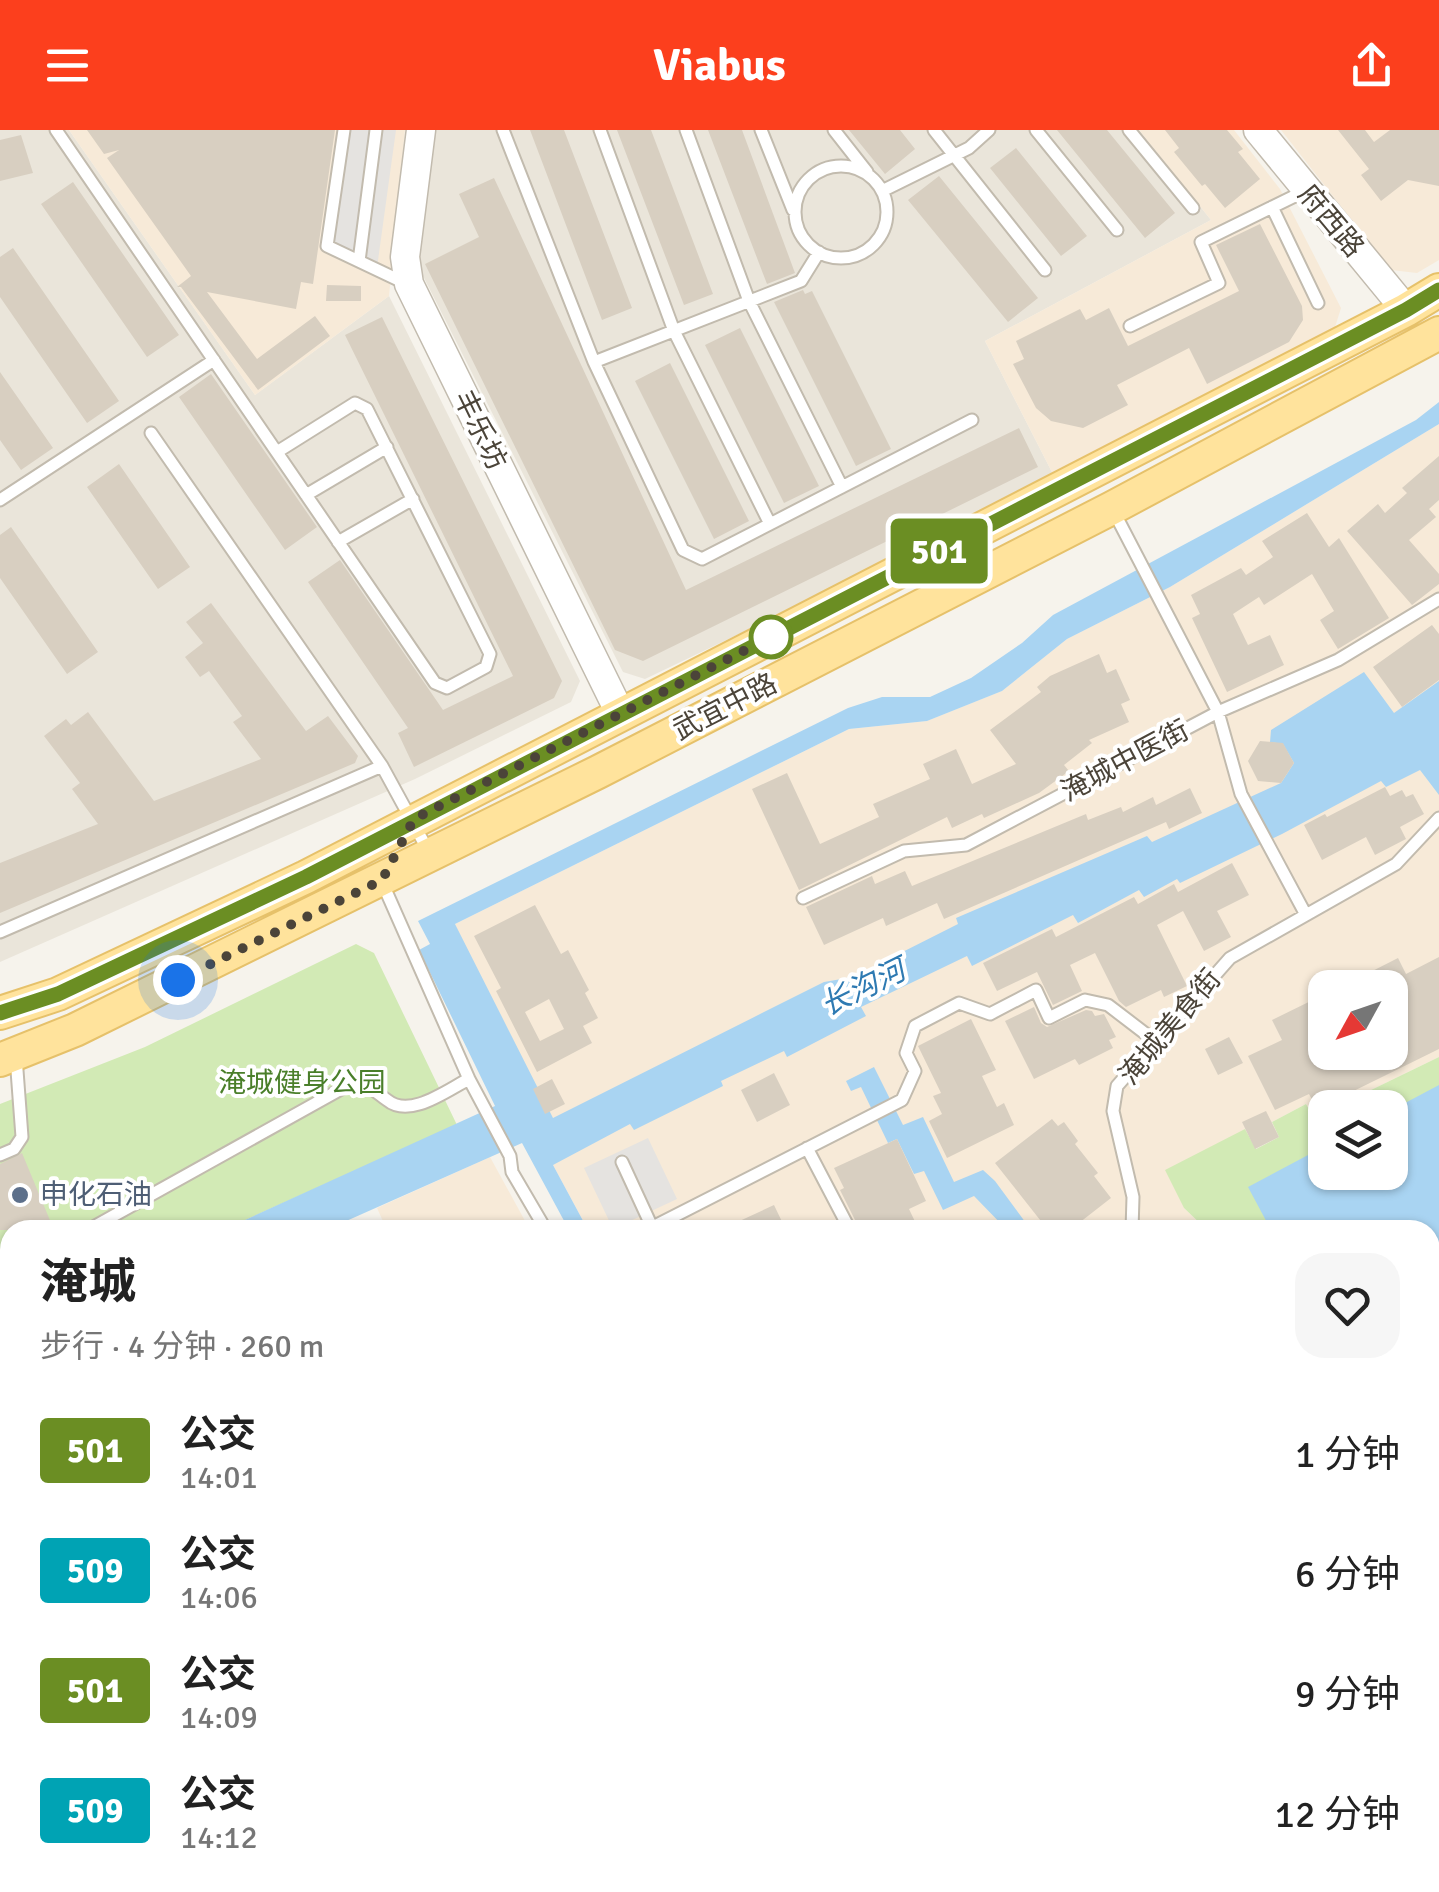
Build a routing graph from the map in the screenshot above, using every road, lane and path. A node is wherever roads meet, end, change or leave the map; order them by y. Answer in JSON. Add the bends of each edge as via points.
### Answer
{"nodes":[{"id":1,"x":56,"y":130,"type":"edge"},
{"id":2,"x":344,"y":130,"type":"edge"},
{"id":3,"x":376,"y":130,"type":"edge"},
{"id":4,"x":421,"y":130,"type":"edge"},
{"id":5,"x":503,"y":130,"type":"edge"},
{"id":6,"x":600,"y":130,"type":"edge"},
{"id":7,"x":686,"y":130,"type":"edge"},
{"id":8,"x":761,"y":130,"type":"edge"},
{"id":9,"x":834,"y":130,"type":"edge"},
{"id":10,"x":934,"y":130,"type":"edge"},
{"id":11,"x":990,"y":130,"type":"edge"},
{"id":12,"x":1036,"y":130,"type":"edge"},
{"id":13,"x":1130,"y":130,"type":"edge"},
{"id":14,"x":1258,"y":130,"type":"edge"},
{"id":15,"x":953,"y":155,"type":"junction"},
{"id":16,"x":873,"y":179,"type":"junction"},
{"id":17,"x":1305,"y":190,"type":"junction"},
{"id":18,"x":882,"y":191,"type":"junction"},
{"id":19,"x":1272,"y":207,"type":"junction"},
{"id":20,"x":1193,"y":208,"type":"dead end"},
{"id":21,"x":795,"y":216,"type":"junction"},
{"id":22,"x":1117,"y":230,"type":"dead end"},
{"id":23,"x":818,"y":252,"type":"junction"},
{"id":24,"x":359,"y":261,"type":"junction"},
{"id":25,"x":1045,"y":270,"type":"dead end"},
{"id":26,"x":409,"y":284,"type":"junction"},
{"id":27,"x":1438,"y":290,"type":"edge"},
{"id":28,"x":750,"y":301,"type":"junction"},
{"id":29,"x":1318,"y":304,"type":"dead end"},
{"id":30,"x":1406,"y":310,"type":"junction"},
{"id":31,"x":1130,"y":326,"type":"dead end"},
{"id":32,"x":674,"y":330,"type":"junction"},
{"id":33,"x":1439,"y":333,"type":"edge"},
{"id":34,"x":214,"y":360,"type":"junction"},
{"id":35,"x":594,"y":362,"type":"junction"},
{"id":36,"x":972,"y":420,"type":"dead end"},
{"id":37,"x":151,"y":432,"type":"dead end"},
{"id":38,"x":387,"y":447,"type":"junction"},
{"id":39,"x":277,"y":452,"type":"junction"},
{"id":40,"x":842,"y":486,"type":"junction"},
{"id":41,"x":306,"y":495,"type":"junction"},
{"id":42,"x":413,"y":499,"type":"junction"},
{"id":43,"x":0,"y":500,"type":"edge"},
{"id":44,"x":1112,"y":508,"type":"junction"},
{"id":45,"x":770,"y":524,"type":"junction"},
{"id":46,"x":338,"y":542,"type":"junction"},
{"id":47,"x":1439,"y":600,"type":"edge"},
{"id":48,"x":1218,"y":712,"type":"junction"},
{"id":49,"x":621,"y":714,"type":"junction"},
{"id":50,"x":382,"y":766,"type":"junction"},
{"id":51,"x":1439,"y":818,"type":"edge"},
{"id":52,"x":414,"y":819,"type":"junction"},
{"id":53,"x":431,"y":856,"type":"junction"},
{"id":54,"x":382,"y":880,"type":"junction"},
{"id":55,"x":802,"y":898,"type":"dead end"},
{"id":56,"x":1306,"y":915,"type":"junction"},
{"id":57,"x":0,"y":932,"type":"edge"},
{"id":58,"x":0,"y":1013,"type":"edge"},
{"id":59,"x":1155,"y":1042,"type":"junction"},
{"id":60,"x":8,"y":1057,"type":"edge"},
{"id":61,"x":469,"y":1079,"type":"junction"},
{"id":62,"x":808,"y":1148,"type":"junction"},
{"id":63,"x":0,"y":1155,"type":"edge"},
{"id":64,"x":622,"y":1162,"type":"dead end"},
{"id":65,"x":106,"y":1220,"type":"edge"},
{"id":66,"x":540,"y":1220,"type":"edge"},
{"id":67,"x":645,"y":1220,"type":"edge"},
{"id":68,"x":667,"y":1220,"type":"edge"},
{"id":69,"x":845,"y":1220,"type":"edge"},
{"id":70,"x":1132,"y":1220,"type":"edge"}],
"edges":[{"from":1,"to":34,"type":"lane"},
{"from":2,"to":24,"type":"lane","via":[[327,246]]},
{"from":3,"to":24,"type":"lane"},
{"from":4,"to":26,"type":"street","name":"丰乐坊","via":[[404,257]]},
{"from":5,"to":35,"type":"lane"},
{"from":6,"to":32,"type":"lane"},
{"from":7,"to":28,"type":"lane"},
{"from":8,"to":21,"type":"lane"},
{"from":9,"to":16,"type":"lane"},
{"from":10,"to":15,"type":"lane"},
{"from":11,"to":15,"type":"lane"},
{"from":12,"to":22,"type":"lane"},
{"from":13,"to":20,"type":"lane"},
{"from":14,"to":17,"type":"street","name":"府西路"},
{"from":15,"to":18,"type":"lane"},
{"from":15,"to":25,"type":"lane"},
{"from":16,"to":18,"type":"lane"},
{"from":16,"to":21,"type":"lane","via":[[846,166],[818,172],[798,194]]},
{"from":17,"to":19,"type":"lane"},
{"from":17,"to":30,"type":"street","name":"府西路"},
{"from":18,"to":23,"type":"lane","via":[[886,222],[870,248],[842,259]]},
{"from":19,"to":29,"type":"lane"},
{"from":19,"to":31,"type":"lane","via":[[1201,242],[1219,283]]},
{"from":21,"to":23,"type":"lane"},
{"from":23,"to":28,"type":"lane","via":[[801,281]]},
{"from":24,"to":26,"type":"lane"},
{"from":26,"to":49,"type":"street","name":"丰乐坊"},
{"from":27,"to":30,"type":"main road","name":"武宜中路"},
{"from":28,"to":32,"type":"lane"},
{"from":28,"to":40,"type":"lane"},
{"from":30,"to":49,"type":"main road","name":"武宜中路"},
{"from":32,"to":35,"type":"lane"},
{"from":32,"to":45,"type":"lane"},
{"from":33,"to":44,"type":"main road","name":"武宜中路"},
{"from":34,"to":39,"type":"lane"},
{"from":34,"to":43,"type":"lane"},
{"from":35,"to":45,"type":"lane","via":[[682,550],[702,559]]},
{"from":36,"to":40,"type":"lane"},
{"from":37,"to":50,"type":"lane"},
{"from":38,"to":39,"type":"lane","via":[[367,409],[354,404]]},
{"from":38,"to":41,"type":"lane"},
{"from":38,"to":42,"type":"lane"},
{"from":39,"to":41,"type":"lane"},
{"from":40,"to":45,"type":"lane"},
{"from":41,"to":46,"type":"lane"},
{"from":42,"to":46,"type":"lane"},
{"from":42,"to":46,"type":"lane","via":[[490,654],[486,666],[447,688],[435,683]]},
{"from":44,"to":48,"type":"lane"},
{"from":44,"to":53,"type":"main road","name":"武宜中路"},
{"from":47,"to":48,"type":"lane","name":"淹城中医街","via":[[1338,660]]},
{"from":48,"to":55,"type":"lane","name":"淹城中医街","via":[[966,845],[904,850]]},
{"from":48,"to":56,"type":"lane","via":[[1241,794]]},
{"from":49,"to":52,"type":"main road","name":"武宜中路"},
{"from":50,"to":52,"type":"lane"},
{"from":50,"to":57,"type":"lane"},
{"from":51,"to":56,"type":"lane","name":"淹城美食街","via":[[1396,864]]},
{"from":52,"to":53,"type":"lane"},
{"from":52,"to":54,"type":"lane"},
{"from":52,"to":58,"type":"main road","name":"武宜中路","via":[[76,986]]},
{"from":53,"to":54,"type":"main road","name":"武宜中路"},
{"from":54,"to":60,"type":"main road","name":"武宜中路"},
{"from":54,"to":61,"type":"lane"},
{"from":56,"to":59,"type":"lane","name":"淹城美食街","via":[[1230,958]]},
{"from":59,"to":62,"type":"lane","via":[[1108,1004],[1085,1000],[1049,1018],[1036,990],[990,1014],[959,1002],[914,1026],[906,1053],[915,1071],[902,1100]]},
{"from":59,"to":70,"type":"lane","name":"淹城美食街","via":[[1117,1086],[1113,1112]]},
{"from":60,"to":63,"type":"lane","via":[[22,1137]]},
{"from":61,"to":65,"type":"lane","via":[[413,1107],[391,1104],[371,1084],[352,1083]]},
{"from":61,"to":66,"type":"lane"},
{"from":62,"to":68,"type":"lane"},
{"from":62,"to":69,"type":"lane"},
{"from":64,"to":67,"type":"lane"}]}
